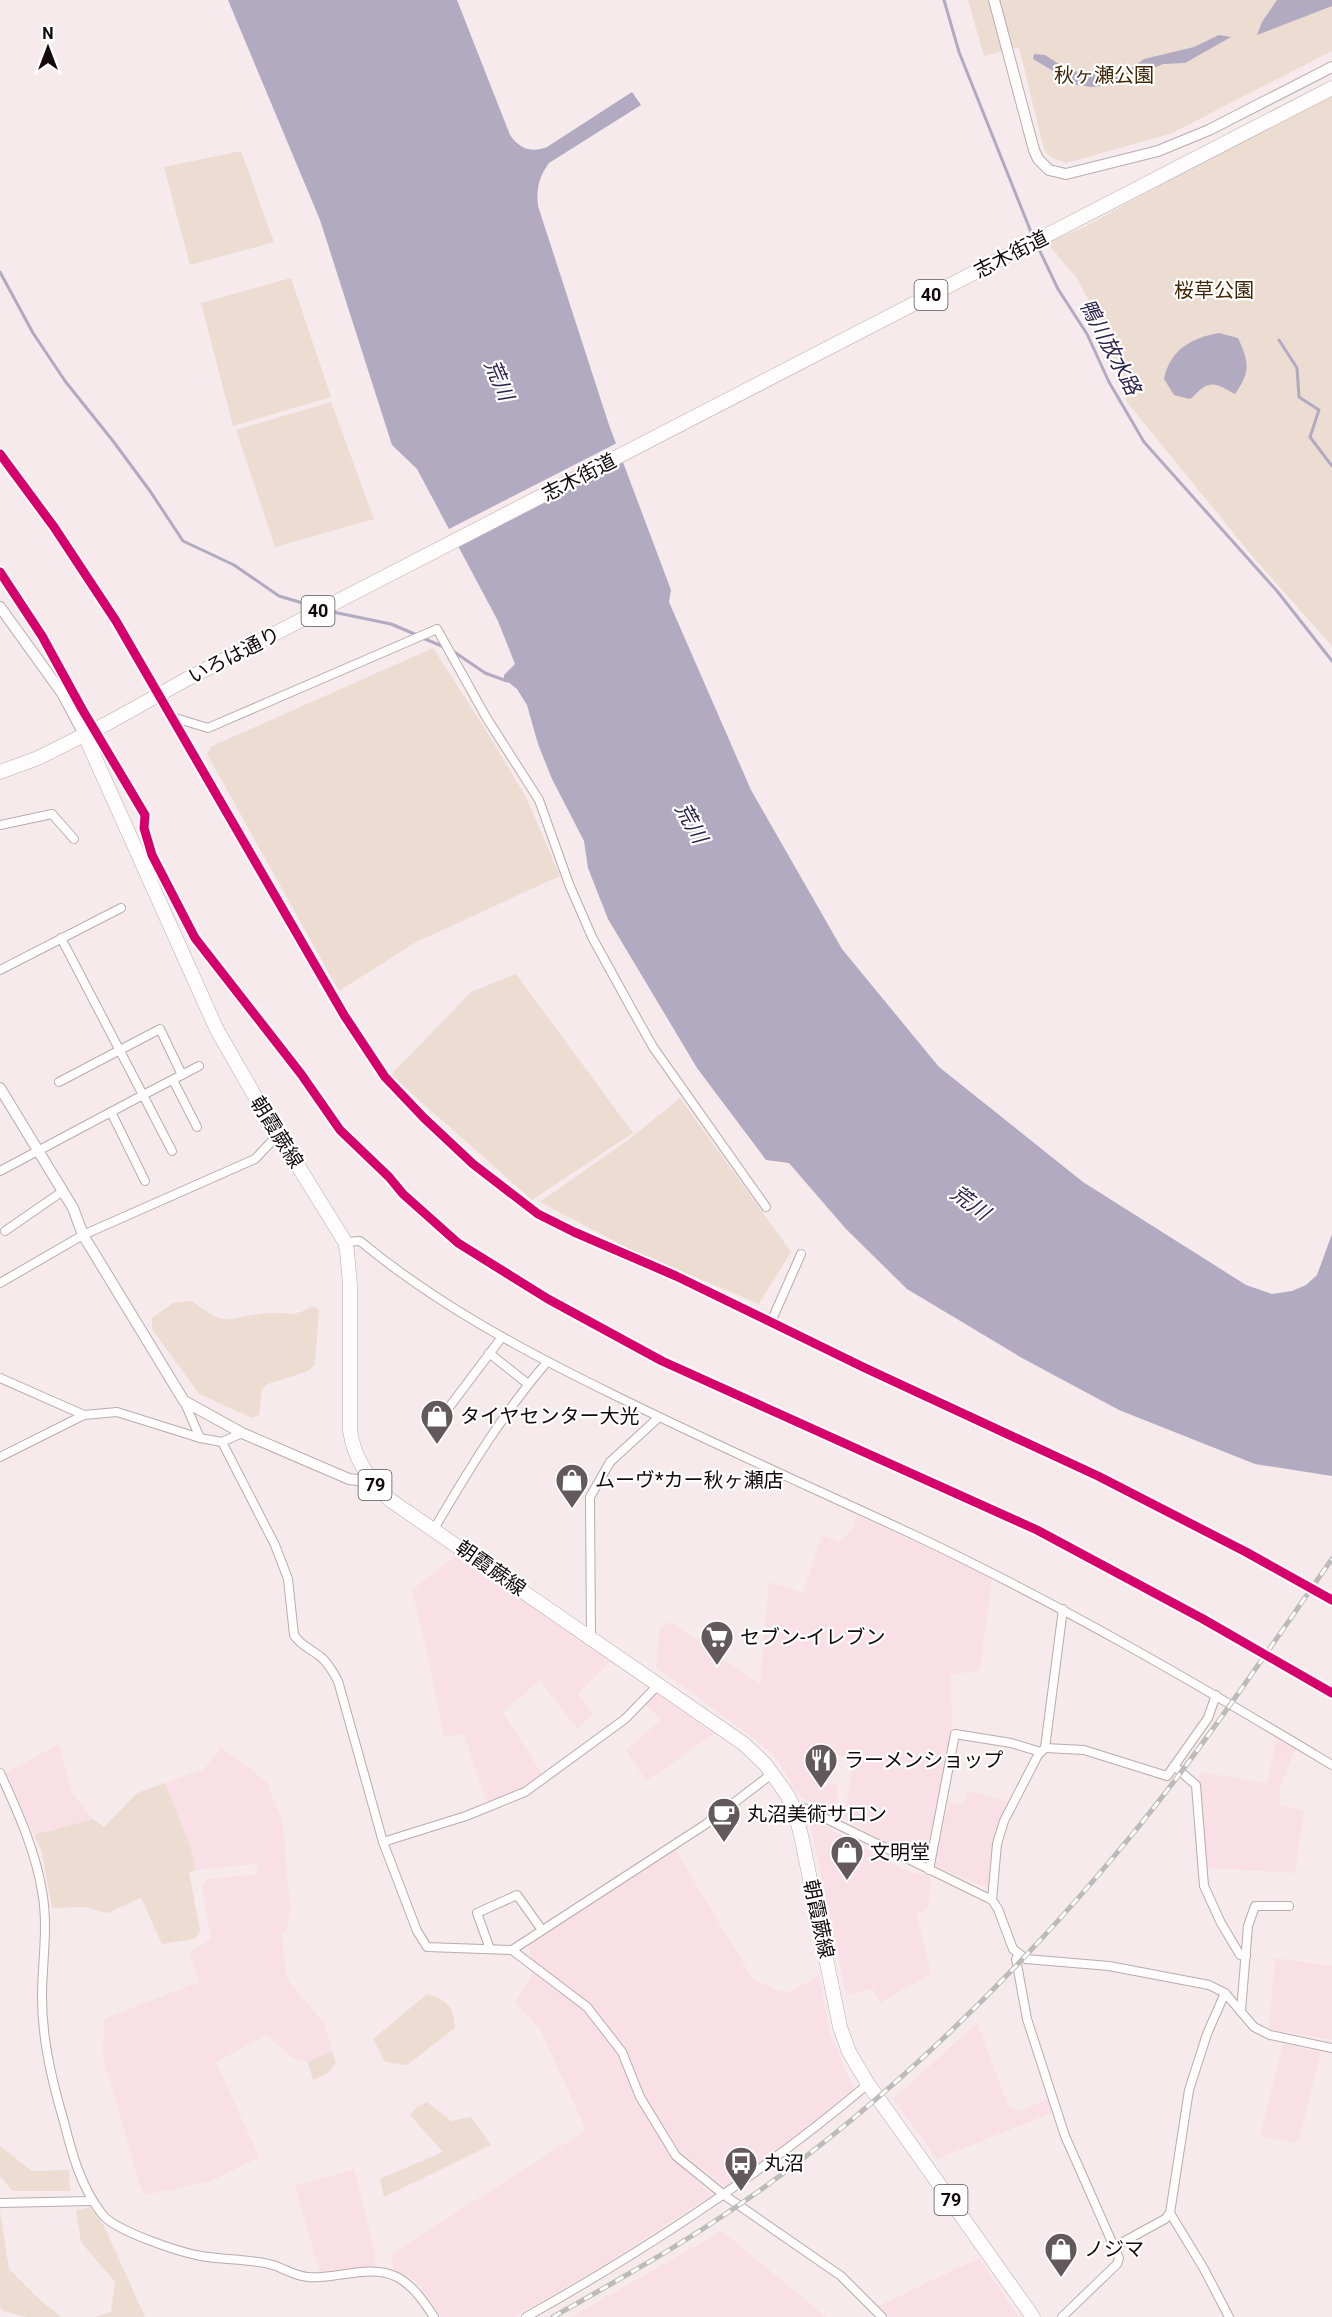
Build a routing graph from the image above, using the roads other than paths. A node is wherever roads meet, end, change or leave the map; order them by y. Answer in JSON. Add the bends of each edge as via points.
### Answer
{"nodes":[{"id":1,"x":994,"y":0,"type":"edge"},
{"id":2,"x":1332,"y":67,"type":"edge"},
{"id":3,"x":1332,"y":88,"type":"edge"},
{"id":4,"x":0,"y":454,"type":"edge"},
{"id":5,"x":530,"y":502,"type":"joint"},
{"id":6,"x":0,"y":607,"type":"edge"},
{"id":7,"x":172,"y":717,"type":"junction"},
{"id":8,"x":85,"y":736,"type":"junction"},
{"id":9,"x":0,"y":772,"type":"edge"},
{"id":10,"x":0,"y":825,"type":"edge"},
{"id":11,"x":74,"y":840,"type":"dead end"},
{"id":12,"x":121,"y":908,"type":"dead end"},
{"id":13,"x":61,"y":939,"type":"junction"},
{"id":14,"x":0,"y":970,"type":"edge"},
{"id":15,"x":120,"y":1049,"type":"junction"},
{"id":16,"x":199,"y":1066,"type":"dead end"},
{"id":17,"x":182,"y":1075,"type":"junction"},
{"id":18,"x":173,"y":1080,"type":"junction"},
{"id":19,"x":59,"y":1082,"type":"dead end"},
{"id":20,"x":0,"y":1089,"type":"edge"},
{"id":21,"x":143,"y":1095,"type":"junction"},
{"id":22,"x":111,"y":1112,"type":"junction"},
{"id":23,"x":197,"y":1127,"type":"dead end"},
{"id":24,"x":281,"y":1137,"type":"junction"},
{"id":25,"x":39,"y":1150,"type":"junction"},
{"id":26,"x":172,"y":1151,"type":"dead end"},
{"id":27,"x":0,"y":1171,"type":"edge"},
{"id":28,"x":145,"y":1181,"type":"dead end"},
{"id":29,"x":63,"y":1191,"type":"junction"},
{"id":30,"x":766,"y":1207,"type":"dead end"},
{"id":31,"x":5,"y":1231,"type":"dead end"},
{"id":32,"x":83,"y":1235,"type":"junction"},
{"id":33,"x":345,"y":1242,"type":"junction"},
{"id":34,"x":801,"y":1254,"type":"dead end"},
{"id":35,"x":0,"y":1283,"type":"edge"},
{"id":36,"x":771,"y":1322,"type":"junction"},
{"id":37,"x":502,"y":1337,"type":"junction"},
{"id":38,"x":489,"y":1353,"type":"junction"},
{"id":39,"x":547,"y":1362,"type":"junction"},
{"id":40,"x":0,"y":1378,"type":"edge"},
{"id":41,"x":528,"y":1384,"type":"junction"},
{"id":42,"x":184,"y":1401,"type":"junction"},
{"id":43,"x":450,"y":1406,"type":"dead end"},
{"id":44,"x":84,"y":1415,"type":"junction"},
{"id":45,"x":658,"y":1418,"type":"junction"},
{"id":46,"x":242,"y":1433,"type":"junction"},
{"id":47,"x":200,"y":1438,"type":"junction"},
{"id":48,"x":222,"y":1442,"type":"junction"},
{"id":49,"x":0,"y":1457,"type":"edge"},
{"id":50,"x":372,"y":1482,"type":"junction"},
{"id":51,"x":434,"y":1529,"type":"junction"},
{"id":52,"x":1332,"y":1600,"type":"edge"},
{"id":53,"x":1063,"y":1609,"type":"junction"},
{"id":54,"x":591,"y":1637,"type":"junction"},
{"id":55,"x":659,"y":1684,"type":"junction"},
{"id":56,"x":1216,"y":1695,"type":"junction"},
{"id":57,"x":1043,"y":1750,"type":"junction"},
{"id":58,"x":1174,"y":1766,"type":"junction"},
{"id":59,"x":1332,"y":1766,"type":"edge"},
{"id":60,"x":0,"y":1773,"type":"edge"},
{"id":61,"x":773,"y":1773,"type":"junction"},
{"id":62,"x":793,"y":1806,"type":"junction"},
{"id":63,"x":382,"y":1842,"type":"junction"},
{"id":64,"x":929,"y":1870,"type":"junction"},
{"id":65,"x":992,"y":1900,"type":"junction"},
{"id":66,"x":1289,"y":1905,"type":"dead end"},
{"id":67,"x":542,"y":1930,"type":"junction"},
{"id":68,"x":490,"y":1949,"type":"junction"},
{"id":69,"x":512,"y":1950,"type":"junction"},
{"id":70,"x":1019,"y":1955,"type":"junction"},
{"id":71,"x":1246,"y":1956,"type":"junction"},
{"id":72,"x":1225,"y":1993,"type":"junction"},
{"id":73,"x":1240,"y":2011,"type":"junction"},
{"id":74,"x":1332,"y":2048,"type":"edge"},
{"id":75,"x":868,"y":2084,"type":"junction"},
{"id":76,"x":724,"y":2195,"type":"junction"},
{"id":77,"x":92,"y":2201,"type":"junction"},
{"id":78,"x":0,"y":2203,"type":"edge"},
{"id":79,"x":1170,"y":2213,"type":"junction"},
{"id":80,"x":1114,"y":2247,"type":"junction"},
{"id":81,"x":434,"y":2317,"type":"edge"},
{"id":82,"x":526,"y":2317,"type":"edge"},
{"id":83,"x":882,"y":2317,"type":"edge"},
{"id":84,"x":1033,"y":2317,"type":"edge"},
{"id":85,"x":1062,"y":2317,"type":"edge"},
{"id":86,"x":1229,"y":2317,"type":"edge"}],
"edges":[{"from":1,"to":2,"type":"street","via":[[1034,150],[1042,165],[1060,174],[1137,156],[1193,137]]},
{"from":3,"to":5,"type":"main road","name":"志木街道","number":"40"},
{"from":4,"to":7,"type":"street","via":[[54,526]]},
{"from":5,"to":8,"type":"main road","name":"いろは通り","number":"40","bridge":true},
{"from":6,"to":8,"type":"street","via":[[62,693]]},
{"from":7,"to":30,"type":"street","via":[[208,728],[437,629],[539,800],[592,937],[653,1047]]},
{"from":7,"to":36,"type":"street","via":[[344,1015],[385,1077],[423,1118],[473,1164],[538,1214]]},
{"from":8,"to":9,"type":"main road","name":"いろは通り","number":"40"},
{"from":8,"to":24,"type":"main road","name":"朝霞蕨線","number":"79","via":[[205,1004],[231,1056]]},
{"from":10,"to":11,"type":"street","via":[[51,814]]},
{"from":12,"to":13,"type":"street"},
{"from":13,"to":14,"type":"street"},
{"from":13,"to":15,"type":"street"},
{"from":15,"to":17,"type":"street","via":[[160,1029]]},
{"from":15,"to":19,"type":"street"},
{"from":15,"to":21,"type":"street"},
{"from":16,"to":17,"type":"street"},
{"from":17,"to":18,"type":"street"},
{"from":18,"to":21,"type":"street"},
{"from":18,"to":23,"type":"street"},
{"from":20,"to":25,"type":"street"},
{"from":21,"to":22,"type":"street"},
{"from":21,"to":26,"type":"street"},
{"from":22,"to":25,"type":"street"},
{"from":22,"to":28,"type":"street"},
{"from":24,"to":32,"type":"street","via":[[255,1159]]},
{"from":24,"to":33,"type":"main road","name":"朝霞蕨線","number":"79"},
{"from":25,"to":27,"type":"street"},
{"from":25,"to":29,"type":"street"},
{"from":29,"to":31,"type":"street"},
{"from":29,"to":32,"type":"street"},
{"from":32,"to":35,"type":"street"},
{"from":32,"to":42,"type":"street"},
{"from":33,"to":37,"type":"street","via":[[360,1241]]},
{"from":33,"to":50,"type":"main road","name":"朝霞蕨線","number":"79","via":[[350,1279],[350,1430],[357,1457]]},
{"from":34,"to":36,"type":"street"},
{"from":36,"to":52,"type":"street","via":[[1098,1476]]},
{"from":37,"to":38,"type":"street"},
{"from":37,"to":39,"type":"street"},
{"from":38,"to":41,"type":"street"},
{"from":38,"to":43,"type":"street"},
{"from":39,"to":41,"type":"street"},
{"from":39,"to":45,"type":"street"},
{"from":40,"to":44,"type":"street"},
{"from":41,"to":51,"type":"street"},
{"from":42,"to":46,"type":"street"},
{"from":42,"to":47,"type":"street"},
{"from":44,"to":47,"type":"street","via":[[117,1412]]},
{"from":44,"to":49,"type":"street"},
{"from":45,"to":53,"type":"street"},
{"from":45,"to":54,"type":"street","via":[[610,1462],[590,1497]]},
{"from":46,"to":48,"type":"street"},
{"from":46,"to":50,"type":"street","via":[[349,1479]]},
{"from":47,"to":48,"type":"street"},
{"from":48,"to":63,"type":"street","via":[[275,1545],[288,1579],[294,1635],[320,1656],[338,1681]]},
{"from":50,"to":51,"type":"main road","name":"朝霞蕨線","number":"79","via":[[390,1500]]},
{"from":51,"to":54,"type":"main road","name":"朝霞蕨線","number":"79"},
{"from":53,"to":56,"type":"street"},
{"from":53,"to":57,"type":"street"},
{"from":54,"to":55,"type":"main road","name":"朝霞蕨線","number":"79"},
{"from":55,"to":61,"type":"main road","name":"朝霞蕨線","number":"79","via":[[744,1744]]},
{"from":55,"to":63,"type":"street","via":[[625,1719],[525,1792],[466,1816]]},
{"from":56,"to":58,"type":"street","via":[[1208,1718]]},
{"from":56,"to":59,"type":"street"},
{"from":57,"to":58,"type":"street","via":[[1084,1750],[1167,1776]]},
{"from":57,"to":64,"type":"street","via":[[955,1734]]},
{"from":57,"to":65,"type":"street","via":[[1004,1821],[997,1844]]},
{"from":58,"to":71,"type":"street","via":[[1196,1785],[1204,1886],[1240,1955]]},
{"from":60,"to":77,"type":"street","via":[[25,1828],[43,1894],[46,1921],[42,1997],[50,2072],[80,2176]]},
{"from":61,"to":62,"type":"main road","name":"朝霞蕨線","number":"79"},
{"from":61,"to":67,"type":"street","via":[[706,1824]]},
{"from":62,"to":64,"type":"street"},
{"from":62,"to":75,"type":"main road","name":"朝霞蕨線","number":"79","via":[[840,2027]]},
{"from":63,"to":68,"type":"street","via":[[427,1947]]},
{"from":64,"to":65,"type":"street"},
{"from":65,"to":70,"type":"street"},
{"from":66,"to":71,"type":"street","via":[[1255,1906],[1248,1926]]},
{"from":67,"to":68,"type":"street","via":[[517,1895],[477,1913]]},
{"from":67,"to":69,"type":"street"},
{"from":68,"to":69,"type":"street"},
{"from":69,"to":76,"type":"street","via":[[587,2007],[622,2052],[640,2097],[676,2156]]},
{"from":70,"to":72,"type":"street","via":[[1189,1980]]},
{"from":70,"to":80,"type":"street","via":[[1027,2019],[1065,2136]]},
{"from":71,"to":73,"type":"street"},
{"from":72,"to":73,"type":"street"},
{"from":72,"to":79,"type":"street","via":[[1189,2090]]},
{"from":73,"to":74,"type":"street","via":[[1254,2027],[1270,2035]]},
{"from":75,"to":76,"type":"street"},
{"from":75,"to":84,"type":"main road","name":"朝霞蕨線","number":"79"},
{"from":76,"to":82,"type":"street"},
{"from":76,"to":83,"type":"street","via":[[841,2276]]},
{"from":77,"to":78,"type":"street"},
{"from":77,"to":81,"type":"street","via":[[104,2217],[119,2227],[199,2256],[273,2265],[305,2277],[365,2272],[397,2277],[413,2288]]},
{"from":79,"to":80,"type":"street"},
{"from":79,"to":86,"type":"street"},
{"from":80,"to":85,"type":"street","via":[[1119,2258],[1117,2264]]}]}
